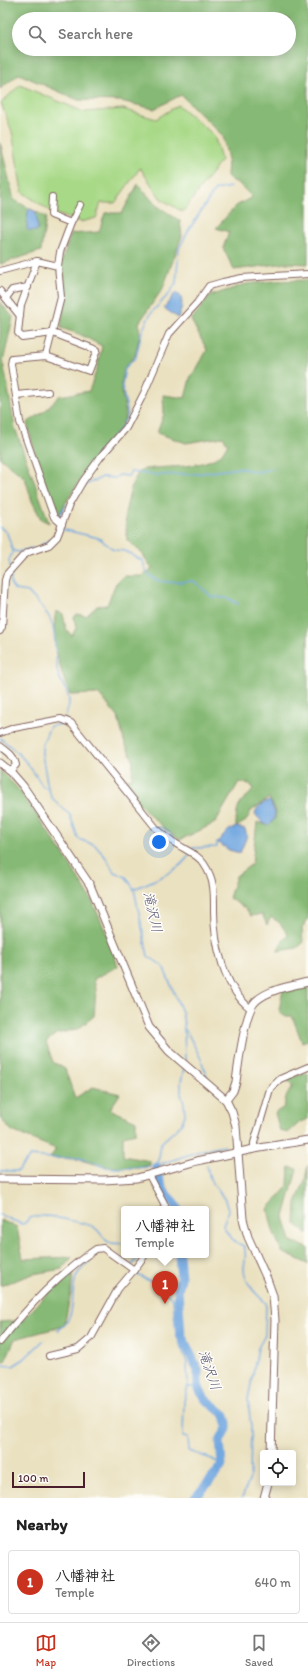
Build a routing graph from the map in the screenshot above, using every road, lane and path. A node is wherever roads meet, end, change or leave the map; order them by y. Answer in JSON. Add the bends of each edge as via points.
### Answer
{"nodes":[{"id":1,"x":52,"y":197,"type":"dead end"},
{"id":2,"x":80,"y":205,"type":"dead end"},
{"id":3,"x":71,"y":223,"type":"junction"},
{"id":4,"x":37,"y":261,"type":"junction"},
{"id":5,"x":58,"y":266,"type":"junction"},
{"id":6,"x":0,"y":271,"type":"edge"},
{"id":7,"x":308,"y":274,"type":"edge"},
{"id":8,"x":28,"y":287,"type":"junction"},
{"id":9,"x":0,"y":291,"type":"edge"},
{"id":10,"x":6,"y":298,"type":"junction"},
{"id":11,"x":20,"y":316,"type":"junction"},
{"id":12,"x":52,"y":333,"type":"junction"},
{"id":13,"x":46,"y":356,"type":"junction"},
{"id":14,"x":48,"y":392,"type":"dead end"},
{"id":15,"x":16,"y":395,"type":"junction"},
{"id":16,"x":62,"y":524,"type":"junction"},
{"id":17,"x":0,"y":631,"type":"edge"},
{"id":18,"x":0,"y":733,"type":"edge"},
{"id":19,"x":0,"y":746,"type":"edge"},
{"id":20,"x":0,"y":763,"type":"edge"},
{"id":21,"x":10,"y":771,"type":"junction"},
{"id":22,"x":308,"y":982,"type":"edge"},
{"id":23,"x":250,"y":1008,"type":"junction"},
{"id":24,"x":308,"y":1067,"type":"edge"},
{"id":25,"x":226,"y":1100,"type":"junction"},
{"id":26,"x":308,"y":1140,"type":"edge"},
{"id":27,"x":254,"y":1149,"type":"junction"},
{"id":28,"x":237,"y":1154,"type":"junction"},
{"id":29,"x":149,"y":1175,"type":"junction"},
{"id":30,"x":0,"y":1179,"type":"edge"},
{"id":31,"x":164,"y":1206,"type":"edge"},
{"id":32,"x":143,"y":1258,"type":"edge"},
{"id":33,"x":134,"y":1270,"type":"junction"},
{"id":34,"x":0,"y":1342,"type":"edge"},
{"id":35,"x":49,"y":1356,"type":"dead end"},
{"id":36,"x":271,"y":1450,"type":"edge"},
{"id":37,"x":267,"y":1486,"type":"edge"},
{"id":38,"x":264,"y":1498,"type":"edge"}],
"edges":[{"from":1,"to":3,"type":"street","via":[[51,216]]},
{"from":2,"to":3,"type":"street"},
{"from":3,"to":5,"type":"street","via":[[60,252]]},
{"from":4,"to":5,"type":"street"},
{"from":4,"to":6,"type":"street"},
{"from":4,"to":8,"type":"street"},
{"from":5,"to":12,"type":"street","via":[[61,297]]},
{"from":7,"to":16,"type":"street","via":[[242,278],[209,286],[169,334],[126,428],[83,481],[69,505]]},
{"from":8,"to":10,"type":"street","via":[[12,290]]},
{"from":8,"to":11,"type":"street"},
{"from":9,"to":10,"type":"street"},
{"from":10,"to":11,"type":"street"},
{"from":11,"to":12,"type":"street","via":[[18,333],[22,337]]},
{"from":12,"to":13,"type":"street"},
{"from":12,"to":13,"type":"street","via":[[97,350],[89,371]]},
{"from":13,"to":15,"type":"street","via":[[12,359]]},
{"from":14,"to":15,"type":"street"},
{"from":15,"to":16,"type":"street","via":[[20,422],[54,517]]},
{"from":16,"to":17,"type":"street","via":[[57,537],[49,545],[22,556],[8,574],[5,580]]},
{"from":18,"to":23,"type":"street","via":[[61,720],[71,723],[156,828],[201,860],[214,885],[214,912],[219,952],[233,989]]},
{"from":19,"to":21,"type":"street","via":[[15,760],[16,765]]},
{"from":20,"to":21,"type":"street"},
{"from":21,"to":25,"type":"street","via":[[23,786],[90,885],[149,1027],[169,1051]]},
{"from":22,"to":23,"type":"street","via":[[267,993]]},
{"from":23,"to":25,"type":"street","via":[[236,1082]]},
{"from":24,"to":27,"type":"street","via":[[280,1079],[270,1089],[255,1137]]},
{"from":25,"to":28,"type":"street","via":[[236,1126]]},
{"from":26,"to":27,"type":"street"},
{"from":27,"to":28,"type":"street"},
{"from":28,"to":29,"type":"street","via":[[198,1161]]},
{"from":28,"to":36,"type":"street","via":[[243,1219],[273,1296],[275,1320]]},
{"from":29,"to":30,"type":"street","via":[[104,1180]]},
{"from":29,"to":31,"type":"street"},
{"from":32,"to":33,"type":"street"},
{"from":33,"to":34,"type":"street","via":[[103,1248],[96,1249],[59,1277]]},
{"from":33,"to":35,"type":"street","via":[[118,1289],[91,1338],[78,1349]]},
{"from":37,"to":38,"type":"street"}]}
